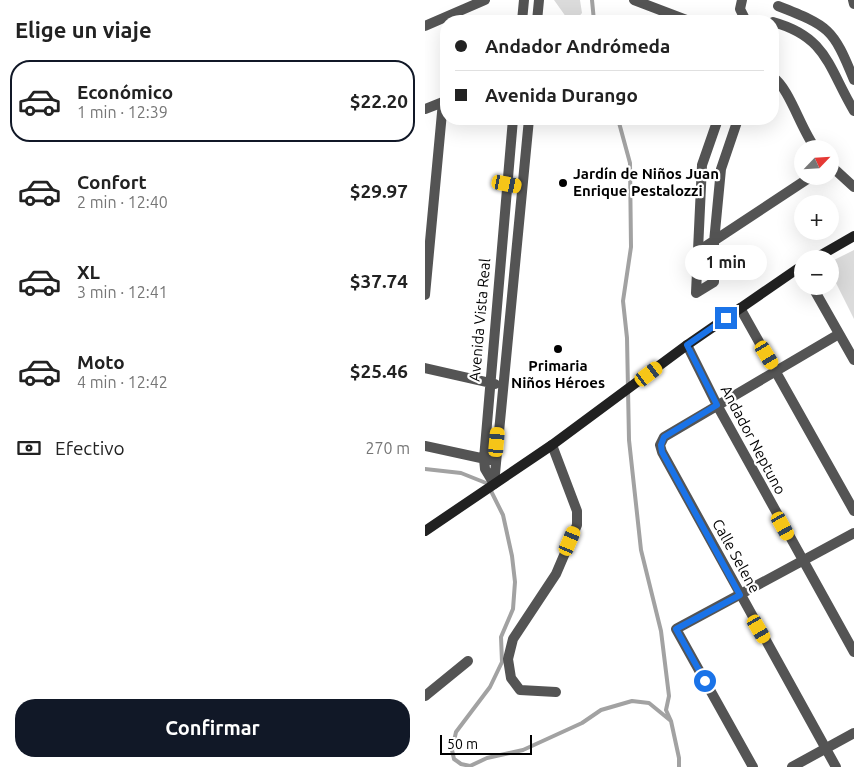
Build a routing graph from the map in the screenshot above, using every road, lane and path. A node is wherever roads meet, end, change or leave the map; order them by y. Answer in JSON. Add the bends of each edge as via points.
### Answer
{"nodes":[{"id":1,"x":485,"y":0,"type":"edge"},
{"id":2,"x":524,"y":0,"type":"edge"},
{"id":3,"x":539,"y":0,"type":"edge"},
{"id":4,"x":634,"y":0,"type":"edge"},
{"id":5,"x":743,"y":0,"type":"edge"},
{"id":6,"x":777,"y":3,"type":"edge"},
{"id":7,"x":450,"y":15,"type":"edge"},
{"id":8,"x":523,"y":15,"type":"edge"},
{"id":9,"x":538,"y":15,"type":"edge"},
{"id":10,"x":673,"y":15,"type":"edge"},
{"id":11,"x":743,"y":15,"type":"edge"},
{"id":12,"x":440,"y":20,"type":"edge"},
{"id":13,"x":779,"y":24,"type":"edge"},
{"id":14,"x":425,"y":26,"type":"edge"},
{"id":15,"x":854,"y":80,"type":"edge"},
{"id":16,"x":779,"y":82,"type":"edge"},
{"id":17,"x":440,"y":103,"type":"edge"},
{"id":18,"x":425,"y":109,"type":"edge"},
{"id":19,"x":854,"y":111,"type":"edge"},
{"id":20,"x":441,"y":125,"type":"edge"},
{"id":21,"x":512,"y":125,"type":"edge"},
{"id":22,"x":528,"y":125,"type":"edge"},
{"id":23,"x":716,"y":125,"type":"edge"},
{"id":24,"x":736,"y":125,"type":"edge"},
{"id":25,"x":811,"y":140,"type":"edge"},
{"id":26,"x":839,"y":173,"type":"edge"},
{"id":27,"x":507,"y":184,"type":"junction"},
{"id":28,"x":798,"y":185,"type":"edge"},
{"id":29,"x":523,"y":187,"type":"junction"},
{"id":30,"x":854,"y":187,"type":"edge"},
{"id":31,"x":854,"y":236,"type":"edge"},
{"id":32,"x":714,"y":242,"type":"junction"},
{"id":33,"x":830,"y":250,"type":"edge"},
{"id":34,"x":697,"y":252,"type":"junction"},
{"id":35,"x":794,"y":273,"type":"edge"},
{"id":36,"x":425,"y":295,"type":"edge"},
{"id":37,"x":817,"y":295,"type":"edge"},
{"id":38,"x":740,"y":308,"type":"junction"},
{"id":39,"x":839,"y":334,"type":"junction"},
{"id":40,"x":687,"y":345,"type":"junction"},
{"id":41,"x":854,"y":360,"type":"edge"},
{"id":42,"x":425,"y":368,"type":"edge"},
{"id":43,"x":776,"y":370,"type":"junction"},
{"id":44,"x":489,"y":382,"type":"junction"},
{"id":45,"x":503,"y":385,"type":"junction"},
{"id":46,"x":717,"y":405,"type":"junction"},
{"id":47,"x":552,"y":445,"type":"junction"},
{"id":48,"x":425,"y":446,"type":"edge"},
{"id":49,"x":484,"y":459,"type":"junction"},
{"id":50,"x":496,"y":461,"type":"junction"},
{"id":51,"x":494,"y":484,"type":"junction"},
{"id":52,"x":854,"y":511,"type":"edge"},
{"id":53,"x":425,"y":531,"type":"edge"},
{"id":54,"x":854,"y":533,"type":"edge"},
{"id":55,"x":802,"y":561,"type":"junction"},
{"id":56,"x":740,"y":595,"type":"junction"},
{"id":57,"x":854,"y":652,"type":"edge"},
{"id":58,"x":469,"y":661,"type":"dead end"},
{"id":59,"x":556,"y":692,"type":"dead end"},
{"id":60,"x":425,"y":696,"type":"edge"},
{"id":61,"x":854,"y":733,"type":"edge"},
{"id":62,"x":826,"y":748,"type":"junction"},
{"id":63,"x":753,"y":767,"type":"edge"},
{"id":64,"x":792,"y":767,"type":"edge"},
{"id":65,"x":836,"y":767,"type":"edge"}],
"edges":[{"from":1,"to":7,"type":"street"},
{"from":2,"to":8,"type":"street"},
{"from":3,"to":9,"type":"street"},
{"from":4,"to":10,"type":"street"},
{"from":5,"to":11,"type":"street","via":[[740,9]]},
{"from":6,"to":15,"type":"street","via":[[820,23],[841,49]]},
{"from":12,"to":14,"type":"street"},
{"from":13,"to":19,"type":"street","via":[[809,37],[819,47]]},
{"from":16,"to":25,"type":"street"},
{"from":17,"to":18,"type":"street"},
{"from":20,"to":36,"type":"street"},
{"from":21,"to":27,"type":"street","name":"Avenida Vista Real"},
{"from":22,"to":29,"type":"street","name":"Avenida Vista Real"},
{"from":23,"to":34,"type":"street","via":[[703,166]]},
{"from":24,"to":32,"type":"street","via":[[721,169]]},
{"from":26,"to":30,"type":"street"},
{"from":27,"to":29,"type":"street"},
{"from":27,"to":44,"type":"street","name":"Avenida Vista Real"},
{"from":28,"to":32,"type":"street"},
{"from":29,"to":45,"type":"street","name":"Avenida Vista Real"},
{"from":31,"to":33,"type":"street"},
{"from":32,"to":34,"type":"street"},
{"from":32,"to":34,"type":"street","via":[[714,282],[696,293]]},
{"from":35,"to":38,"type":"street"},
{"from":37,"to":39,"type":"street"},
{"from":38,"to":40,"type":"street"},
{"from":38,"to":43,"type":"street"},
{"from":39,"to":41,"type":"street"},
{"from":39,"to":43,"type":"street"},
{"from":40,"to":46,"type":"street","name":"Andador Neptuno"},
{"from":40,"to":47,"type":"street"},
{"from":42,"to":44,"type":"street"},
{"from":43,"to":46,"type":"street"},
{"from":43,"to":52,"type":"street"},
{"from":44,"to":45,"type":"street"},
{"from":44,"to":49,"type":"street","name":"Avenida Vista Real"},
{"from":45,"to":50,"type":"street","name":"Avenida Vista Real"},
{"from":46,"to":55,"type":"street","name":"Andador Neptuno"},
{"from":46,"to":56,"type":"street","name":"Calle Selene","via":[[664,437],[661,445]]},
{"from":47,"to":51,"type":"street"},
{"from":47,"to":59,"type":"street","via":[[577,511],[577,525],[556,574],[513,639],[508,659],[511,678],[520,690]]},
{"from":48,"to":49,"type":"street"},
{"from":49,"to":50,"type":"street"},
{"from":49,"to":51,"type":"street","name":"Avenida Vista Real","via":[[485,469]]},
{"from":50,"to":51,"type":"street","name":"Avenida Vista Real"},
{"from":51,"to":53,"type":"street"},
{"from":54,"to":55,"type":"street"},
{"from":55,"to":56,"type":"street"},
{"from":55,"to":57,"type":"street","name":"Andador Neptuno"},
{"from":56,"to":62,"type":"street","name":"Calle Selene"},
{"from":56,"to":63,"type":"street","via":[[676,629]]},
{"from":58,"to":60,"type":"street"},
{"from":61,"to":62,"type":"street"},
{"from":62,"to":64,"type":"street"},
{"from":62,"to":65,"type":"street","name":"Calle Selene"}]}
